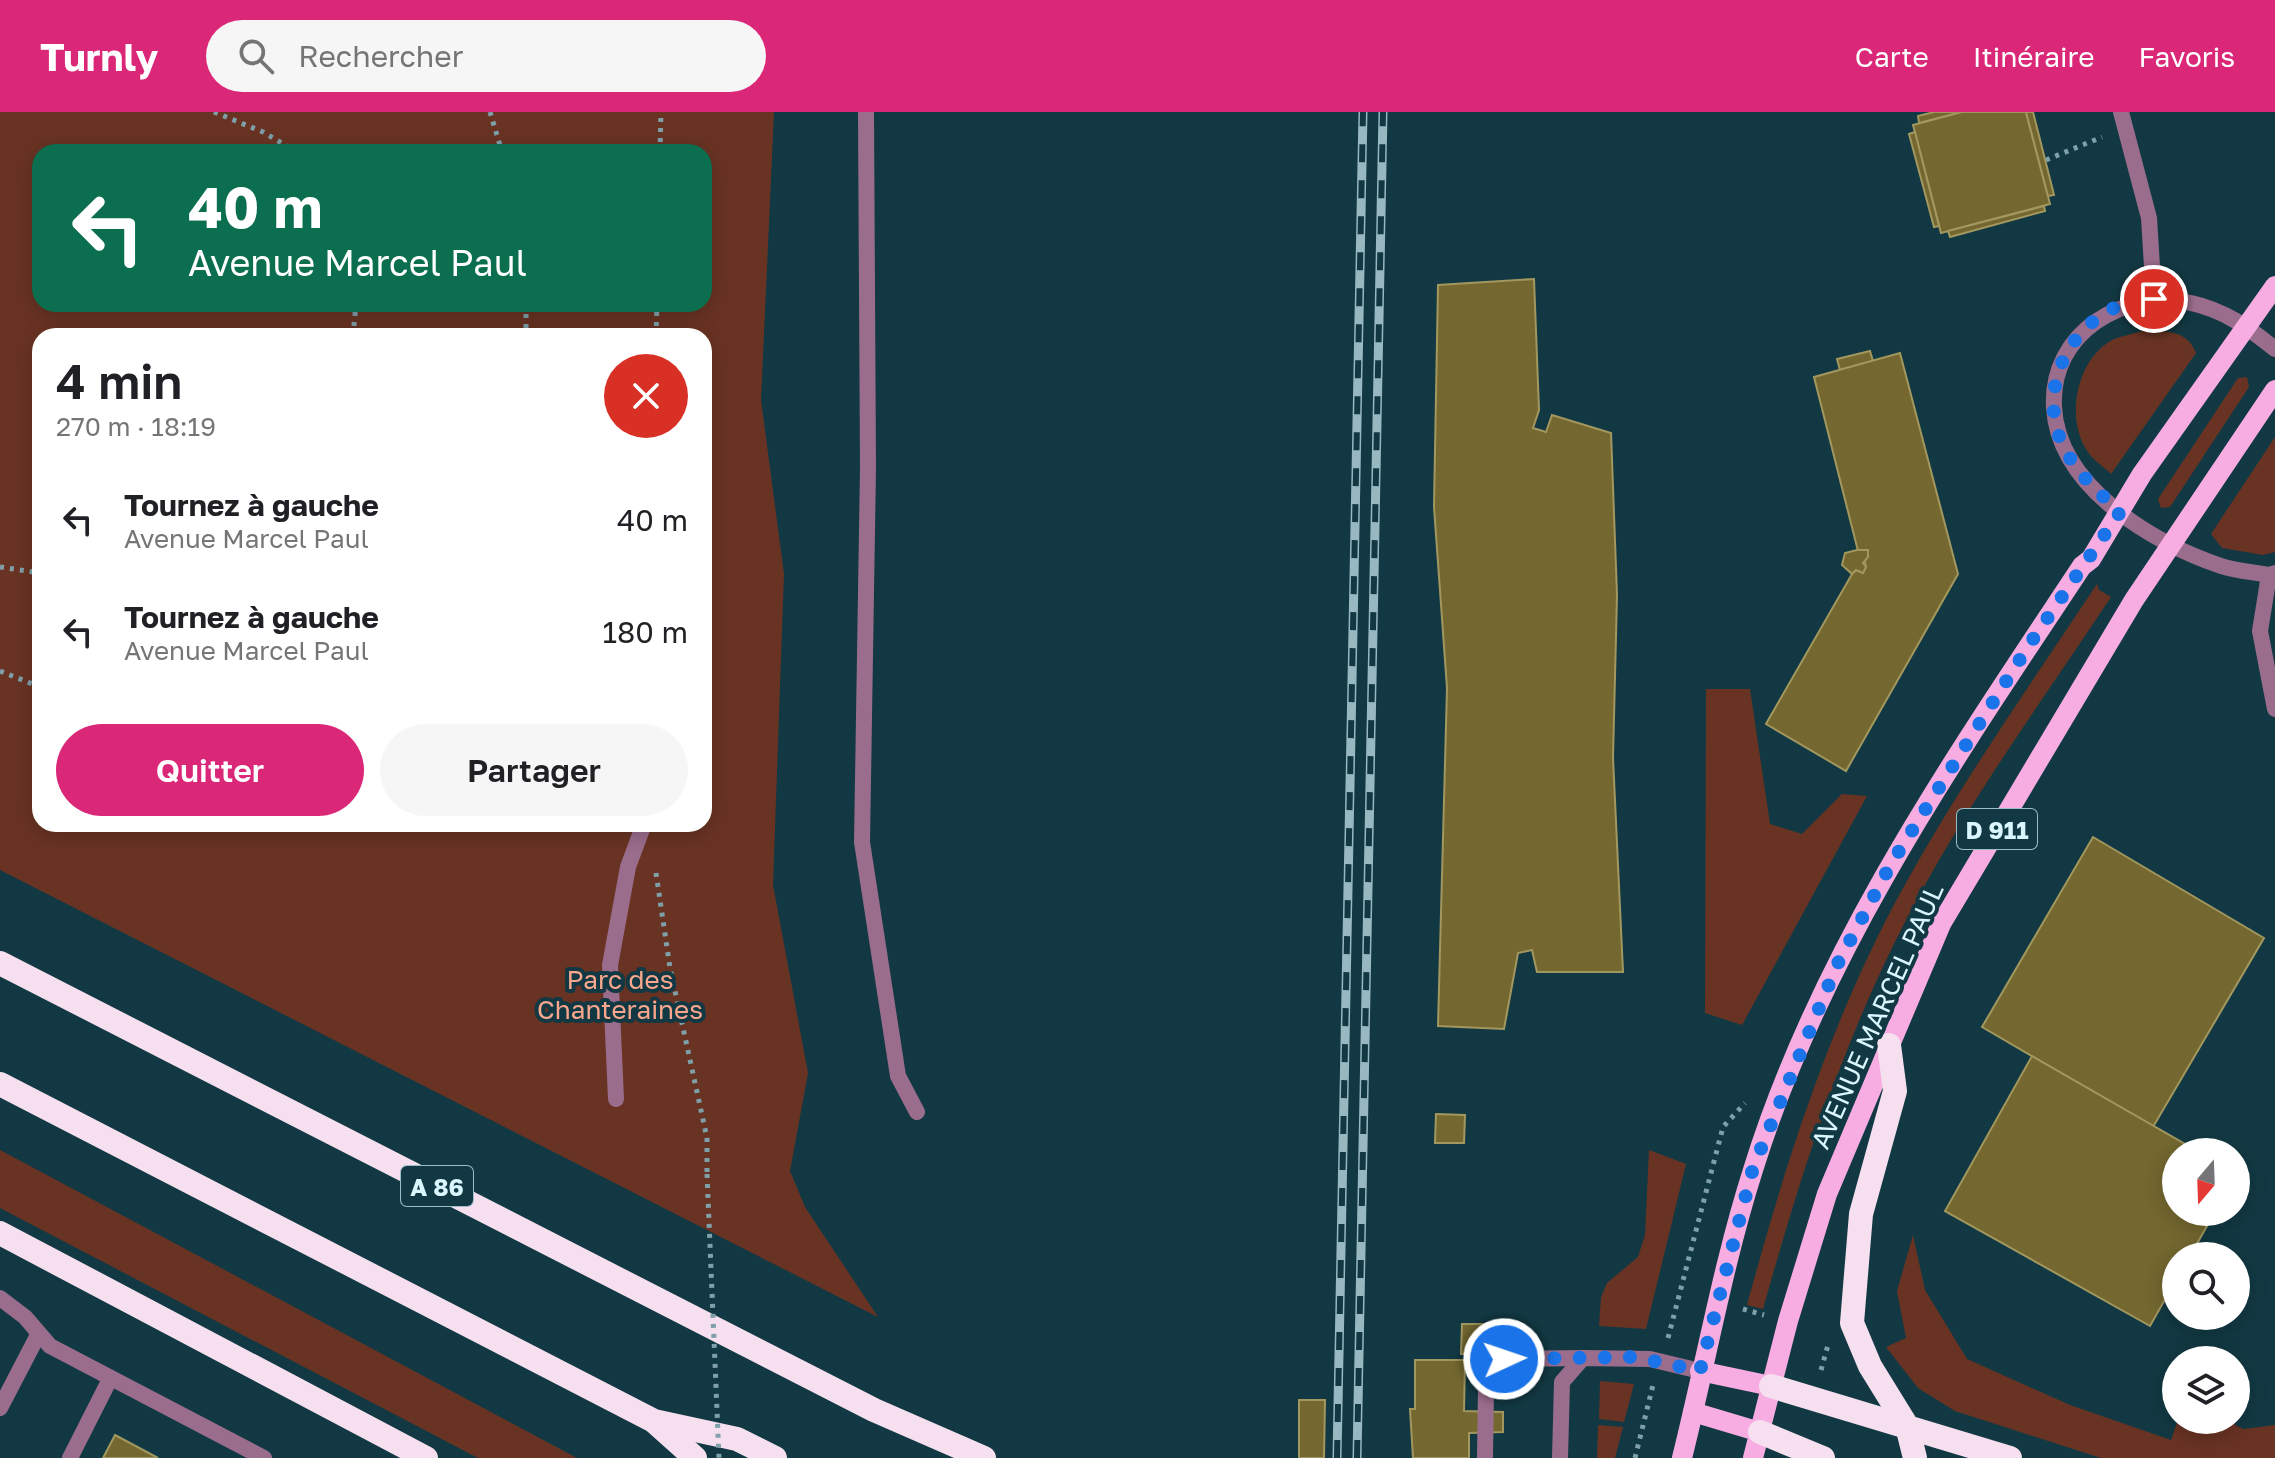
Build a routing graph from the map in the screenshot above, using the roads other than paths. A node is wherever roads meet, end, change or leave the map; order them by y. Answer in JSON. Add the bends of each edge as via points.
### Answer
{"nodes":[{"id":1,"x":866,"y":112,"type":"edge"},
{"id":2,"x":2121,"y":112,"type":"edge"},
{"id":3,"x":2275,"y":286,"type":"edge"},
{"id":4,"x":2154,"y":299,"type":"junction"},
{"id":5,"x":2247,"y":326,"type":"junction"},
{"id":6,"x":2275,"y":349,"type":"edge"},
{"id":7,"x":2275,"y":390,"type":"edge"},
{"id":8,"x":2120,"y":512,"type":"junction"},
{"id":9,"x":2170,"y":544,"type":"junction"},
{"id":10,"x":2272,"y":574,"type":"edge"},
{"id":11,"x":2275,"y":709,"type":"edge"},
{"id":12,"x":641,"y":832,"type":"edge"},
{"id":13,"x":0,"y":963,"type":"edge"},
{"id":14,"x":1889,"y":1045,"type":"junction"},
{"id":15,"x":0,"y":1084,"type":"edge"},
{"id":16,"x":616,"y":1099,"type":"dead end"},
{"id":17,"x":917,"y":1112,"type":"dead end"},
{"id":18,"x":0,"y":1233,"type":"edge"},
{"id":19,"x":0,"y":1298,"type":"edge"},
{"id":20,"x":38,"y":1335,"type":"junction"},
{"id":21,"x":1583,"y":1358,"type":"junction"},
{"id":22,"x":1700,"y":1371,"type":"junction"},
{"id":23,"x":110,"y":1379,"type":"junction"},
{"id":24,"x":1771,"y":1386,"type":"junction"},
{"id":25,"x":0,"y":1408,"type":"edge"},
{"id":26,"x":1693,"y":1412,"type":"junction"},
{"id":27,"x":654,"y":1421,"type":"junction"},
{"id":28,"x":1907,"y":1426,"type":"junction"},
{"id":29,"x":1760,"y":1432,"type":"junction"},
{"id":30,"x":70,"y":1458,"type":"edge"},
{"id":31,"x":264,"y":1458,"type":"edge"},
{"id":32,"x":426,"y":1458,"type":"edge"},
{"id":33,"x":695,"y":1458,"type":"edge"},
{"id":34,"x":775,"y":1458,"type":"edge"},
{"id":35,"x":984,"y":1458,"type":"edge"},
{"id":36,"x":1485,"y":1458,"type":"edge"},
{"id":37,"x":1560,"y":1458,"type":"edge"},
{"id":38,"x":1682,"y":1458,"type":"edge"},
{"id":39,"x":1753,"y":1458,"type":"edge"},
{"id":40,"x":1823,"y":1458,"type":"edge"},
{"id":41,"x":1915,"y":1458,"type":"edge"},
{"id":42,"x":2010,"y":1458,"type":"edge"}],
"edges":[{"from":1,"to":17,"type":"street","via":[[862,842],[898,1076]]},
{"from":2,"to":4,"type":"street","via":[[2149,218]]},
{"from":3,"to":5,"type":"main road","name":"AVENUE MARCEL PAUL","number":"D 911"},
{"from":4,"to":5,"type":"street","via":[[2192,303]]},
{"from":4,"to":8,"type":"street","via":[[2113,309],[2077,336],[2058,369],[2053,406],[2060,440],[2076,467]]},
{"from":5,"to":6,"type":"street"},
{"from":5,"to":8,"type":"main road","name":"AVENUE MARCEL PAUL","number":"D 911"},
{"from":7,"to":9,"type":"main road","name":"AVENUE MARCEL PAUL","number":"D 911"},
{"from":8,"to":9,"type":"street"},
{"from":8,"to":22,"type":"main road","name":"AVENUE MARCEL PAUL","number":"D 911","via":[[1891,864],[1837,965],[1753,1168]]},
{"from":9,"to":10,"type":"street","via":[[2222,566]]},
{"from":9,"to":14,"type":"main road","name":"AVENUE MARCEL PAUL","number":"D 911","via":[[1941,924]]},
{"from":10,"to":11,"type":"street","via":[[2260,631]]},
{"from":12,"to":16,"type":"street","via":[[628,867],[610,965]]},
{"from":13,"to":35,"type":"highway","number":"A 86","via":[[874,1410]]},
{"from":14,"to":24,"type":"main road","name":"AVENUE MARCEL PAUL","number":"D 911","via":[[1827,1194]]},
{"from":14,"to":28,"type":"highway","via":[[1895,1091],[1861,1214],[1852,1323],[1870,1366]]},
{"from":15,"to":27,"type":"highway"},
{"from":18,"to":32,"type":"highway"},
{"from":19,"to":20,"type":"street"},
{"from":20,"to":23,"type":"street"},
{"from":20,"to":25,"type":"street"},
{"from":21,"to":22,"type":"street","via":[[1650,1359]]},
{"from":21,"to":36,"type":"street","via":[[1504,1359],[1486,1388]]},
{"from":21,"to":37,"type":"street","via":[[1562,1382]]},
{"from":22,"to":24,"type":"main road"},
{"from":22,"to":26,"type":"main road","name":"AVENUE MARCEL PAUL","number":"D 911"},
{"from":23,"to":30,"type":"street"},
{"from":23,"to":31,"type":"street"},
{"from":24,"to":28,"type":"highway"},
{"from":24,"to":29,"type":"main road","name":"AVENUE MARCEL PAUL","number":"D 911"},
{"from":26,"to":29,"type":"main road"},
{"from":26,"to":38,"type":"main road","name":"AVENUE MARCEL PAUL","number":"D 911"},
{"from":27,"to":33,"type":"highway"},
{"from":27,"to":34,"type":"highway","via":[[737,1439]]},
{"from":28,"to":41,"type":"highway"},
{"from":28,"to":42,"type":"highway"},
{"from":29,"to":39,"type":"main road","name":"AVENUE MARCEL PAUL","number":"D 911"},
{"from":29,"to":40,"type":"highway"}]}
